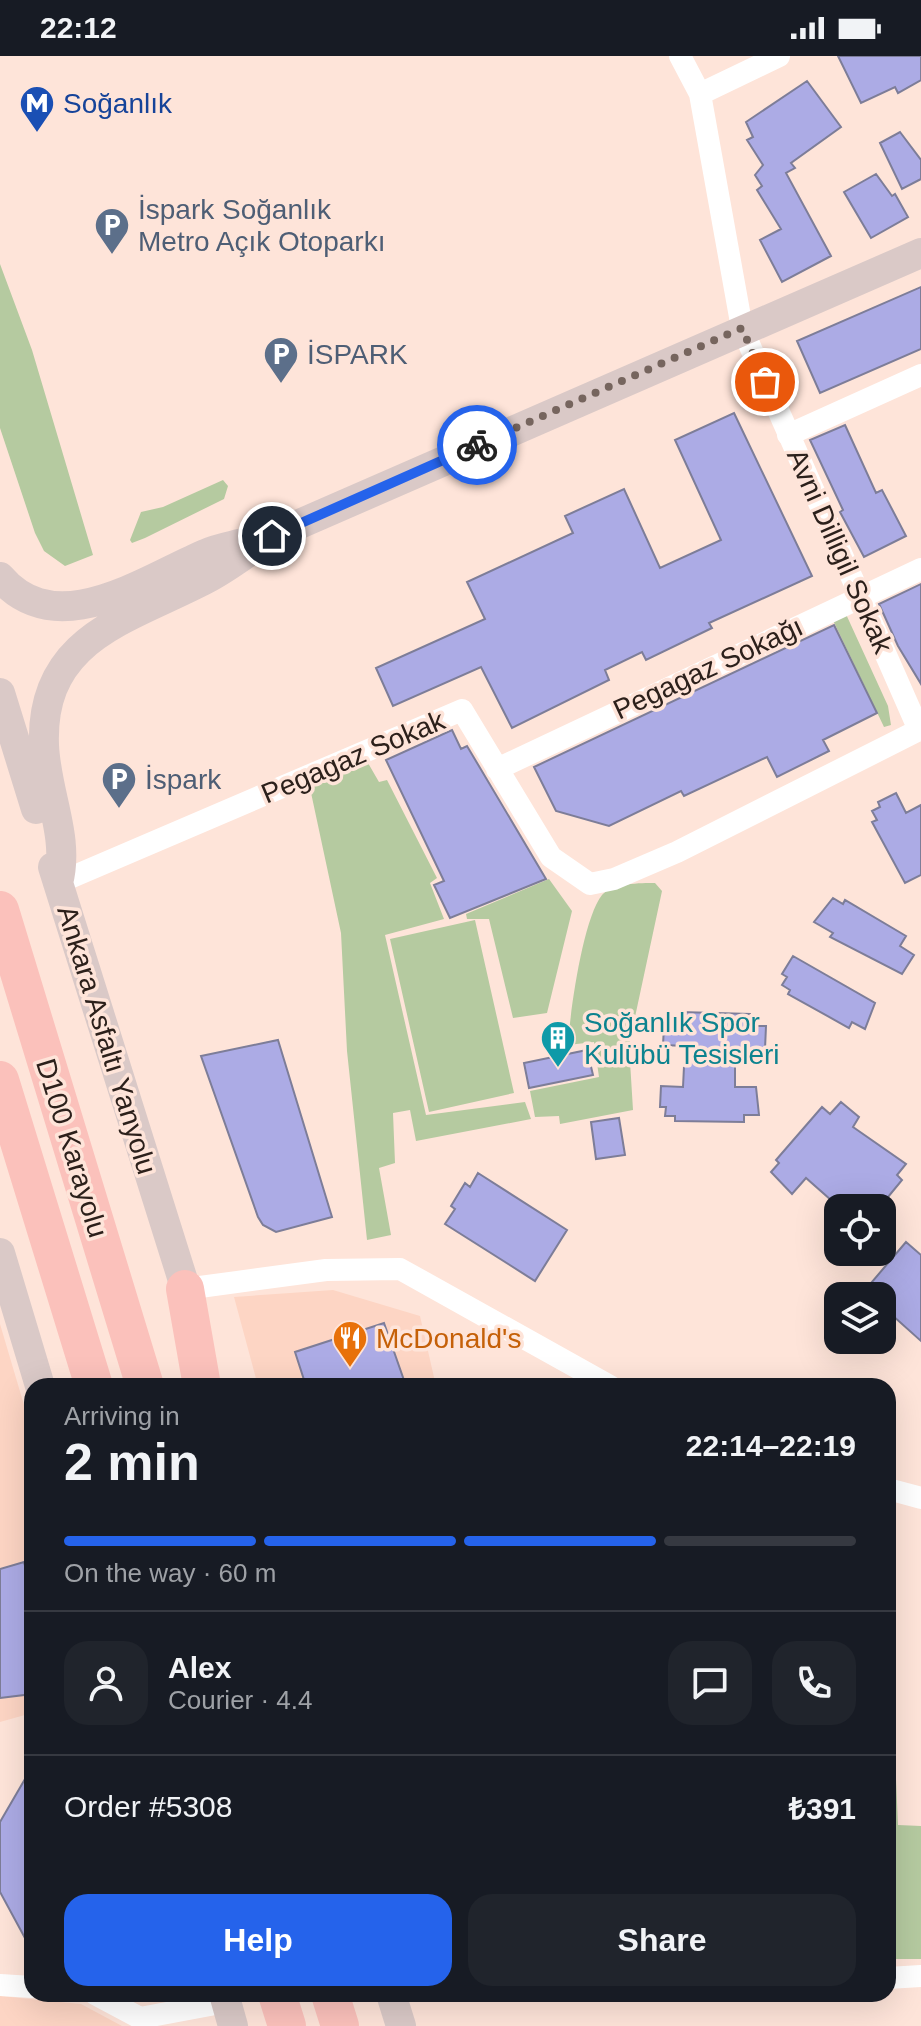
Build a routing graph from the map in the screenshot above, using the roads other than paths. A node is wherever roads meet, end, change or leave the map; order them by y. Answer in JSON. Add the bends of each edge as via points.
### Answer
{"nodes":[{"id":1,"x":680,"y":56,"type":"edge"},
{"id":2,"x":779,"y":56,"type":"edge"},
{"id":3,"x":700,"y":94,"type":"junction"},
{"id":4,"x":921,"y":253,"type":"edge"},
{"id":5,"x":742,"y":328,"type":"junction"},
{"id":6,"x":921,"y":375,"type":"edge"},
{"id":7,"x":788,"y":435,"type":"junction"},
{"id":8,"x":272,"y":536,"type":"junction"},
{"id":9,"x":921,"y":569,"type":"edge"},
{"id":10,"x":0,"y":577,"type":"edge"},
{"id":11,"x":860,"y":596,"type":"junction"},
{"id":12,"x":0,"y":693,"type":"edge"},
{"id":13,"x":920,"y":729,"type":"edge"},
{"id":14,"x":497,"y":769,"type":"junction"},
{"id":15,"x":58,"y":883,"type":"junction"},
{"id":16,"x":0,"y":910,"type":"edge"},
{"id":17,"x":0,"y":1080,"type":"edge"},
{"id":18,"x":0,"y":1253,"type":"edge"},
{"id":19,"x":185,"y":1289,"type":"junction"},
{"id":20,"x":38,"y":1378,"type":"edge"},
{"id":21,"x":92,"y":1378,"type":"edge"},
{"id":22,"x":143,"y":1378,"type":"edge"},
{"id":23,"x":201,"y":1378,"type":"edge"},
{"id":24,"x":214,"y":1378,"type":"edge"},
{"id":25,"x":596,"y":1378,"type":"edge"},
{"id":26,"x":896,"y":1491,"type":"edge"},
{"id":27,"x":921,"y":1498,"type":"edge"},
{"id":28,"x":921,"y":1976,"type":"edge"},
{"id":29,"x":896,"y":1978,"type":"edge"},
{"id":30,"x":0,"y":1985,"type":"edge"},
{"id":31,"x":24,"y":1986,"type":"edge"},
{"id":32,"x":110,"y":2002,"type":"edge"},
{"id":33,"x":280,"y":2002,"type":"edge"},
{"id":34,"x":332,"y":2002,"type":"edge"},
{"id":35,"x":394,"y":2002,"type":"edge"},
{"id":36,"x":228,"y":2007,"type":"edge"},
{"id":37,"x":287,"y":2026,"type":"edge"},
{"id":38,"x":340,"y":2026,"type":"edge"},
{"id":39,"x":401,"y":2026,"type":"edge"}],
"edges":[{"from":1,"to":3,"type":"street","name":"Avni Dilligil Sokak"},
{"from":2,"to":3,"type":"street"},
{"from":3,"to":5,"type":"street","name":"Avni Dilligil Sokak"},
{"from":4,"to":5,"type":"main road"},
{"from":5,"to":7,"type":"street","name":"Avni Dilligil Sokak"},
{"from":5,"to":8,"type":"main road"},
{"from":6,"to":7,"type":"street"},
{"from":7,"to":11,"type":"street","name":"Avni Dilligil Sokak"},
{"from":8,"to":10,"type":"main road","via":[[208,552],[78,606],[60,608],[26,600]]},
{"from":8,"to":15,"type":"main road","via":[[208,578],[99,631],[62,669],[49,702],[44,737],[45,772],[65,857]]},
{"from":9,"to":11,"type":"street","name":"Pegagaz Sokağı"},
{"from":11,"to":13,"type":"street","name":"Avni Dilligil Sokak"},
{"from":11,"to":14,"type":"street","name":"Pegagaz Sokağı"},
{"from":12,"to":15,"type":"main road","name":"Ankara Asfaltı Yanyolu"},
{"from":13,"to":14,"type":"street","name":"Pegagaz Sokak","via":[[677,852],[590,884],[551,857]]},
{"from":14,"to":15,"type":"street","name":"Pegagaz Sokak","via":[[462,710]]},
{"from":15,"to":19,"type":"main road","name":"Ankara Asfaltı Yanyolu"},
{"from":16,"to":22,"type":"highway","name":"D100 Karayolu"},
{"from":17,"to":21,"type":"highway","name":"D100 Karayolu"},
{"from":18,"to":20,"type":"main road"},
{"from":19,"to":23,"type":"highway"},
{"from":19,"to":24,"type":"main road","name":"Ankara Asfaltı Yanyolu"},
{"from":19,"to":25,"type":"street","via":[[326,1270],[400,1269]]},
{"from":26,"to":27,"type":"street"},
{"from":28,"to":29,"type":"street"},
{"from":30,"to":31,"type":"street"},
{"from":32,"to":36,"type":"street","via":[[140,2018]]},
{"from":33,"to":37,"type":"highway"},
{"from":34,"to":38,"type":"highway"},
{"from":35,"to":39,"type":"main road"}]}
